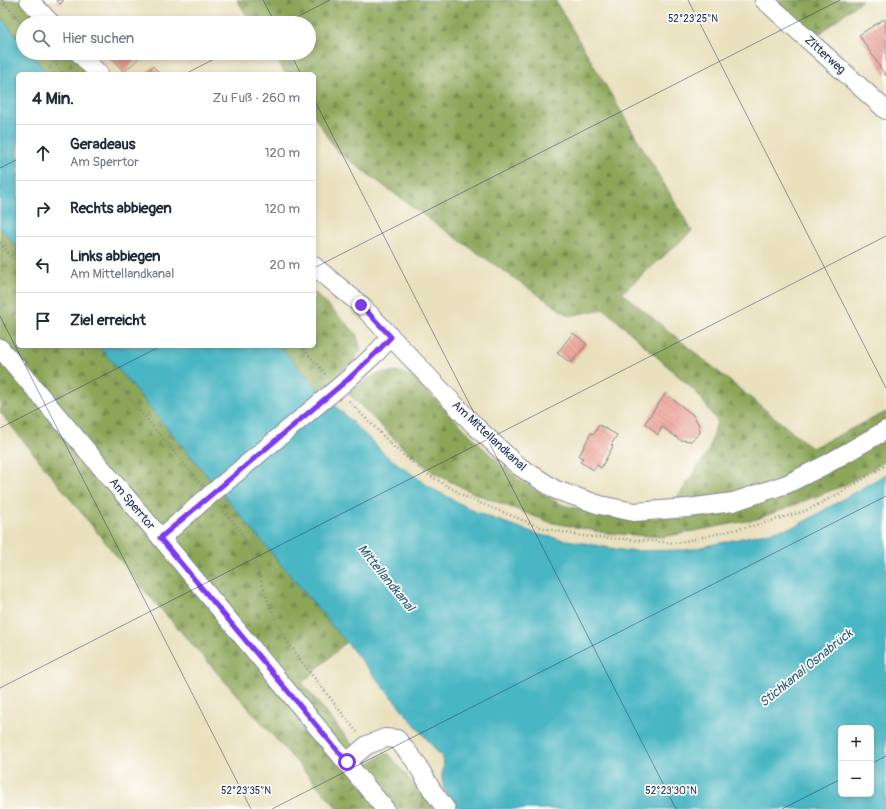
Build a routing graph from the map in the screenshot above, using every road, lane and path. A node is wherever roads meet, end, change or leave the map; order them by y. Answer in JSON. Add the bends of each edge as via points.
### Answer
{"nodes":[{"id":1,"x":2,"y":0,"type":"edge"},
{"id":2,"x":29,"y":0,"type":"edge"},
{"id":3,"x":764,"y":0,"type":"edge"},
{"id":4,"x":44,"y":16,"type":"edge"},
{"id":5,"x":16,"y":17,"type":"edge"},
{"id":6,"x":52,"y":60,"type":"edge"},
{"id":7,"x":86,"y":60,"type":"edge"},
{"id":8,"x":63,"y":72,"type":"edge"},
{"id":9,"x":97,"y":72,"type":"edge"},
{"id":10,"x":886,"y":110,"type":"edge"},
{"id":11,"x":0,"y":243,"type":"edge"},
{"id":12,"x":16,"y":262,"type":"edge"},
{"id":13,"x":316,"y":268,"type":"edge"},
{"id":14,"x":391,"y":337,"type":"junction"},
{"id":15,"x":0,"y":348,"type":"edge"},
{"id":16,"x":88,"y":348,"type":"edge"},
{"id":17,"x":303,"y":348,"type":"edge"},
{"id":18,"x":328,"y":378,"type":"dead end"},
{"id":19,"x":886,"y":430,"type":"edge"},
{"id":20,"x":208,"y":497,"type":"junction"},
{"id":21,"x":160,"y":538,"type":"junction"},
{"id":22,"x":367,"y":745,"type":"junction"},
{"id":23,"x":347,"y":762,"type":"junction"},
{"id":24,"x":386,"y":809,"type":"edge"},
{"id":25,"x":446,"y":809,"type":"edge"}],
"edges":[{"from":1,"to":5,"type":"path"},
{"from":2,"to":4,"type":"street"},
{"from":3,"to":10,"type":"street","name":"Zitterweg"},
{"from":6,"to":8,"type":"path"},
{"from":7,"to":9,"type":"street"},
{"from":11,"to":12,"type":"path"},
{"from":13,"to":14,"type":"street","name":"Am Mittellandkanal","via":[[361,305]]},
{"from":14,"to":19,"type":"street","name":"Am Mittellandkanal","via":[[474,425],[517,465],[556,490],[600,505],[634,512],[733,502],[767,491],[827,464]]},
{"from":14,"to":20,"type":"street","bridge":true,"via":[[346,381]]},
{"from":15,"to":21,"type":"street","name":"Am Sperrtor"},
{"from":16,"to":20,"type":"path"},
{"from":17,"to":18,"type":"path"},
{"from":20,"to":21,"type":"street"},
{"from":20,"to":22,"type":"path","via":[[239,529],[251,550],[269,605],[283,635]]},
{"from":21,"to":23,"type":"street","name":"Am Sperrtor"},
{"from":22,"to":23,"type":"street"},
{"from":22,"to":25,"type":"street","via":[[385,738],[397,739],[415,761]]},
{"from":23,"to":24,"type":"street","name":"Am Sperrtor"}]}
